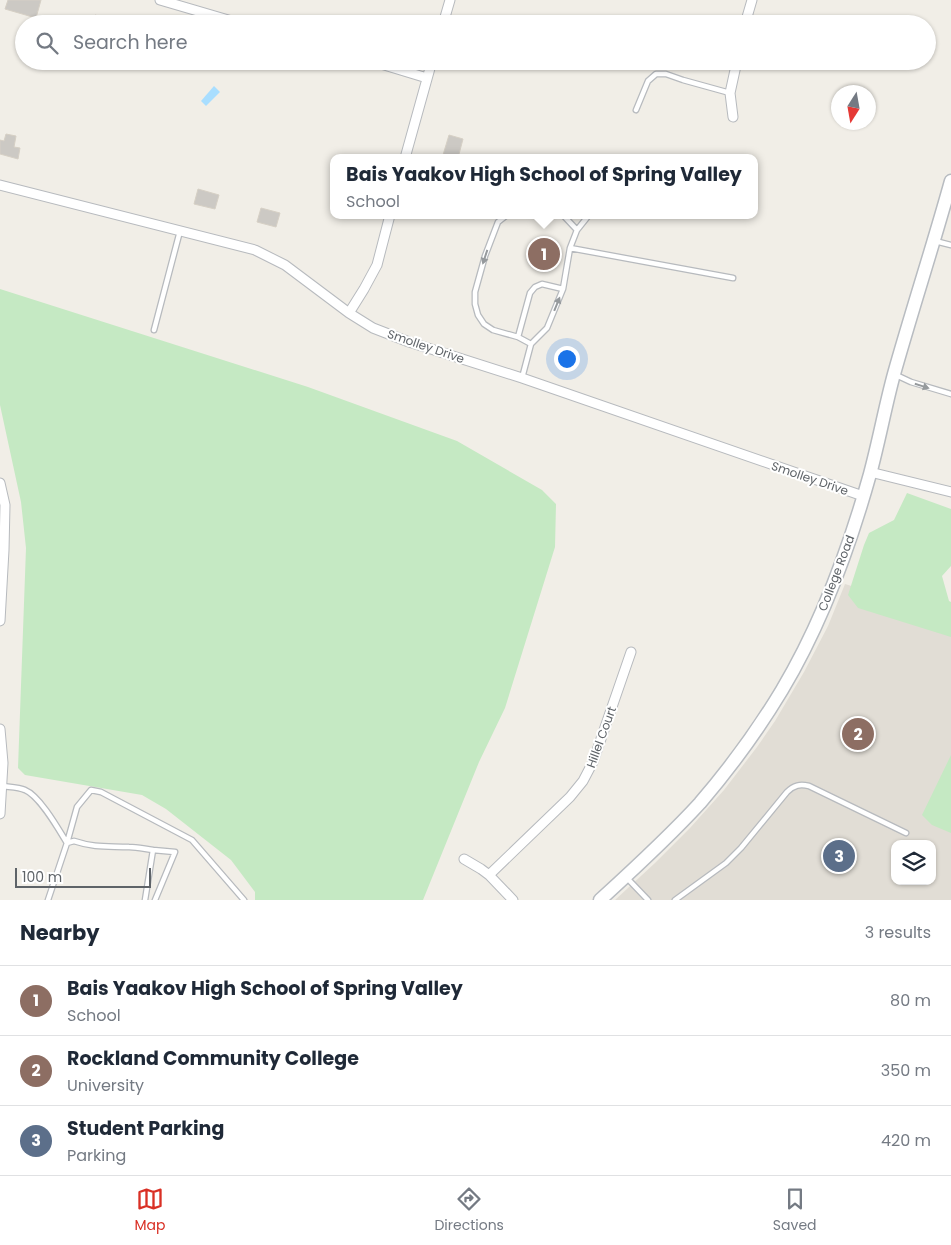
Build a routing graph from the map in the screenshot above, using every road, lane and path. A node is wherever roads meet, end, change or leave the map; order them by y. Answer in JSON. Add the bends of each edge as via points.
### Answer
{"nodes":[{"id":1,"x":160,"y":0,"type":"edge"},
{"id":2,"x":450,"y":0,"type":"edge"},
{"id":3,"x":752,"y":0,"type":"edge"},
{"id":4,"x":211,"y":15,"type":"edge"},
{"id":5,"x":446,"y":15,"type":"edge"},
{"id":6,"x":748,"y":15,"type":"edge"},
{"id":7,"x":401,"y":70,"type":"edge"},
{"id":8,"x":429,"y":70,"type":"edge"},
{"id":9,"x":735,"y":70,"type":"edge"},
{"id":10,"x":427,"y":78,"type":"junction"},
{"id":11,"x":730,"y":93,"type":"junction"},
{"id":12,"x":636,"y":110,"type":"dead end"},
{"id":13,"x":733,"y":116,"type":"dead end"},
{"id":14,"x":407,"y":154,"type":"edge"},
{"id":15,"x":951,"y":181,"type":"edge"},
{"id":16,"x":0,"y":185,"type":"edge"},
{"id":17,"x":389,"y":219,"type":"edge"},
{"id":18,"x":499,"y":219,"type":"edge"},
{"id":19,"x":502,"y":219,"type":"edge"},
{"id":20,"x":567,"y":219,"type":"edge"},
{"id":21,"x":586,"y":219,"type":"edge"},
{"id":22,"x":498,"y":222,"type":"junction"},
{"id":23,"x":577,"y":230,"type":"junction"},
{"id":24,"x":180,"y":231,"type":"junction"},
{"id":25,"x":934,"y":241,"type":"junction"},
{"id":26,"x":951,"y":244,"type":"edge"},
{"id":27,"x":570,"y":248,"type":"junction"},
{"id":28,"x":733,"y":278,"type":"dead end"},
{"id":29,"x":563,"y":289,"type":"junction"},
{"id":30,"x":350,"y":313,"type":"junction"},
{"id":31,"x":154,"y":330,"type":"dead end"},
{"id":32,"x":518,"y":337,"type":"junction"},
{"id":33,"x":531,"y":344,"type":"junction"},
{"id":34,"x":894,"y":375,"type":"junction"},
{"id":35,"x":522,"y":378,"type":"junction"},
{"id":36,"x":951,"y":394,"type":"edge"},
{"id":37,"x":870,"y":472,"type":"junction"},
{"id":38,"x":0,"y":483,"type":"edge"},
{"id":39,"x":951,"y":492,"type":"edge"},
{"id":40,"x":863,"y":496,"type":"junction"},
{"id":41,"x":1,"y":582,"type":"edge"},
{"id":42,"x":0,"y":622,"type":"edge"},
{"id":43,"x":631,"y":652,"type":"dead end"},
{"id":44,"x":0,"y":729,"type":"edge"},
{"id":45,"x":2,"y":786,"type":"junction"},
{"id":46,"x":0,"y":814,"type":"edge"},
{"id":47,"x":906,"y":833,"type":"dead end"},
{"id":48,"x":67,"y":844,"type":"junction"},
{"id":49,"x":153,"y":850,"type":"junction"},
{"id":50,"x":464,"y":859,"type":"dead end"},
{"id":51,"x":489,"y":875,"type":"junction"},
{"id":52,"x":625,"y":877,"type":"junction"},
{"id":53,"x":48,"y":900,"type":"edge"},
{"id":54,"x":144,"y":900,"type":"edge"},
{"id":55,"x":155,"y":900,"type":"edge"},
{"id":56,"x":244,"y":900,"type":"edge"},
{"id":57,"x":513,"y":900,"type":"edge"},
{"id":58,"x":600,"y":900,"type":"edge"},
{"id":59,"x":648,"y":900,"type":"edge"},
{"id":60,"x":675,"y":900,"type":"edge"}],
"edges":[{"from":1,"to":4,"type":"street"},
{"from":2,"to":5,"type":"street"},
{"from":3,"to":6,"type":"street"},
{"from":7,"to":10,"type":"street"},
{"from":8,"to":10,"type":"street"},
{"from":9,"to":11,"type":"street"},
{"from":10,"to":14,"type":"street"},
{"from":11,"to":12,"type":"lane","via":[[656,74],[648,80]]},
{"from":11,"to":13,"type":"street"},
{"from":15,"to":25,"type":"street","name":"College Road"},
{"from":16,"to":24,"type":"street","name":"Smolley Drive"},
{"from":17,"to":30,"type":"street","via":[[377,264]]},
{"from":18,"to":22,"type":"lane"},
{"from":19,"to":22,"type":"lane"},
{"from":20,"to":23,"type":"lane"},
{"from":21,"to":23,"type":"lane"},
{"from":22,"to":32,"type":"lane","one_way":true,"via":[[485,256],[475,304],[484,324]]},
{"from":23,"to":27,"type":"lane"},
{"from":24,"to":30,"type":"street","name":"Smolley Drive","via":[[256,250],[285,265]]},
{"from":24,"to":31,"type":"lane"},
{"from":25,"to":26,"type":"lane"},
{"from":25,"to":34,"type":"street","name":"College Road"},
{"from":27,"to":28,"type":"lane"},
{"from":27,"to":29,"type":"lane"},
{"from":29,"to":32,"type":"lane","via":[[542,284],[535,287],[530,293]]},
{"from":33,"to":29,"type":"lane","one_way":true,"via":[[547,328]]},
{"from":30,"to":35,"type":"street","name":"Smolley Drive","via":[[373,328],[409,342]]},
{"from":32,"to":33,"type":"lane"},
{"from":33,"to":35,"type":"lane"},
{"from":34,"to":36,"type":"lane","one_way":true},
{"from":34,"to":37,"type":"street","name":"College Road"},
{"from":35,"to":40,"type":"street","name":"Smolley Drive"},
{"from":37,"to":39,"type":"street"},
{"from":37,"to":40,"type":"street","name":"College Road"},
{"from":38,"to":41,"type":"street","via":[[4,505]]},
{"from":40,"to":52,"type":"street","name":"College Road","via":[[829,596],[807,644],[771,707],[700,802]]},
{"from":41,"to":42,"type":"street"},
{"from":43,"to":51,"type":"street","name":"Hillel Court","via":[[593,762],[583,781]]},
{"from":44,"to":45,"type":"street"},
{"from":45,"to":46,"type":"street"},
{"from":45,"to":48,"type":"lane","via":[[25,789],[35,796]]},
{"from":47,"to":60,"type":"lane","via":[[809,786],[796,785],[726,864]]},
{"from":48,"to":49,"type":"lane","via":[[74,841],[96,847]]},
{"from":48,"to":53,"type":"lane"},
{"from":48,"to":56,"type":"lane","via":[[78,807],[91,790],[101,792],[192,840]]},
{"from":49,"to":54,"type":"lane"},
{"from":49,"to":55,"type":"lane","via":[[175,852]]},
{"from":50,"to":51,"type":"street"},
{"from":51,"to":57,"type":"street"},
{"from":52,"to":58,"type":"street","name":"College Road"},
{"from":52,"to":59,"type":"lane"}]}
